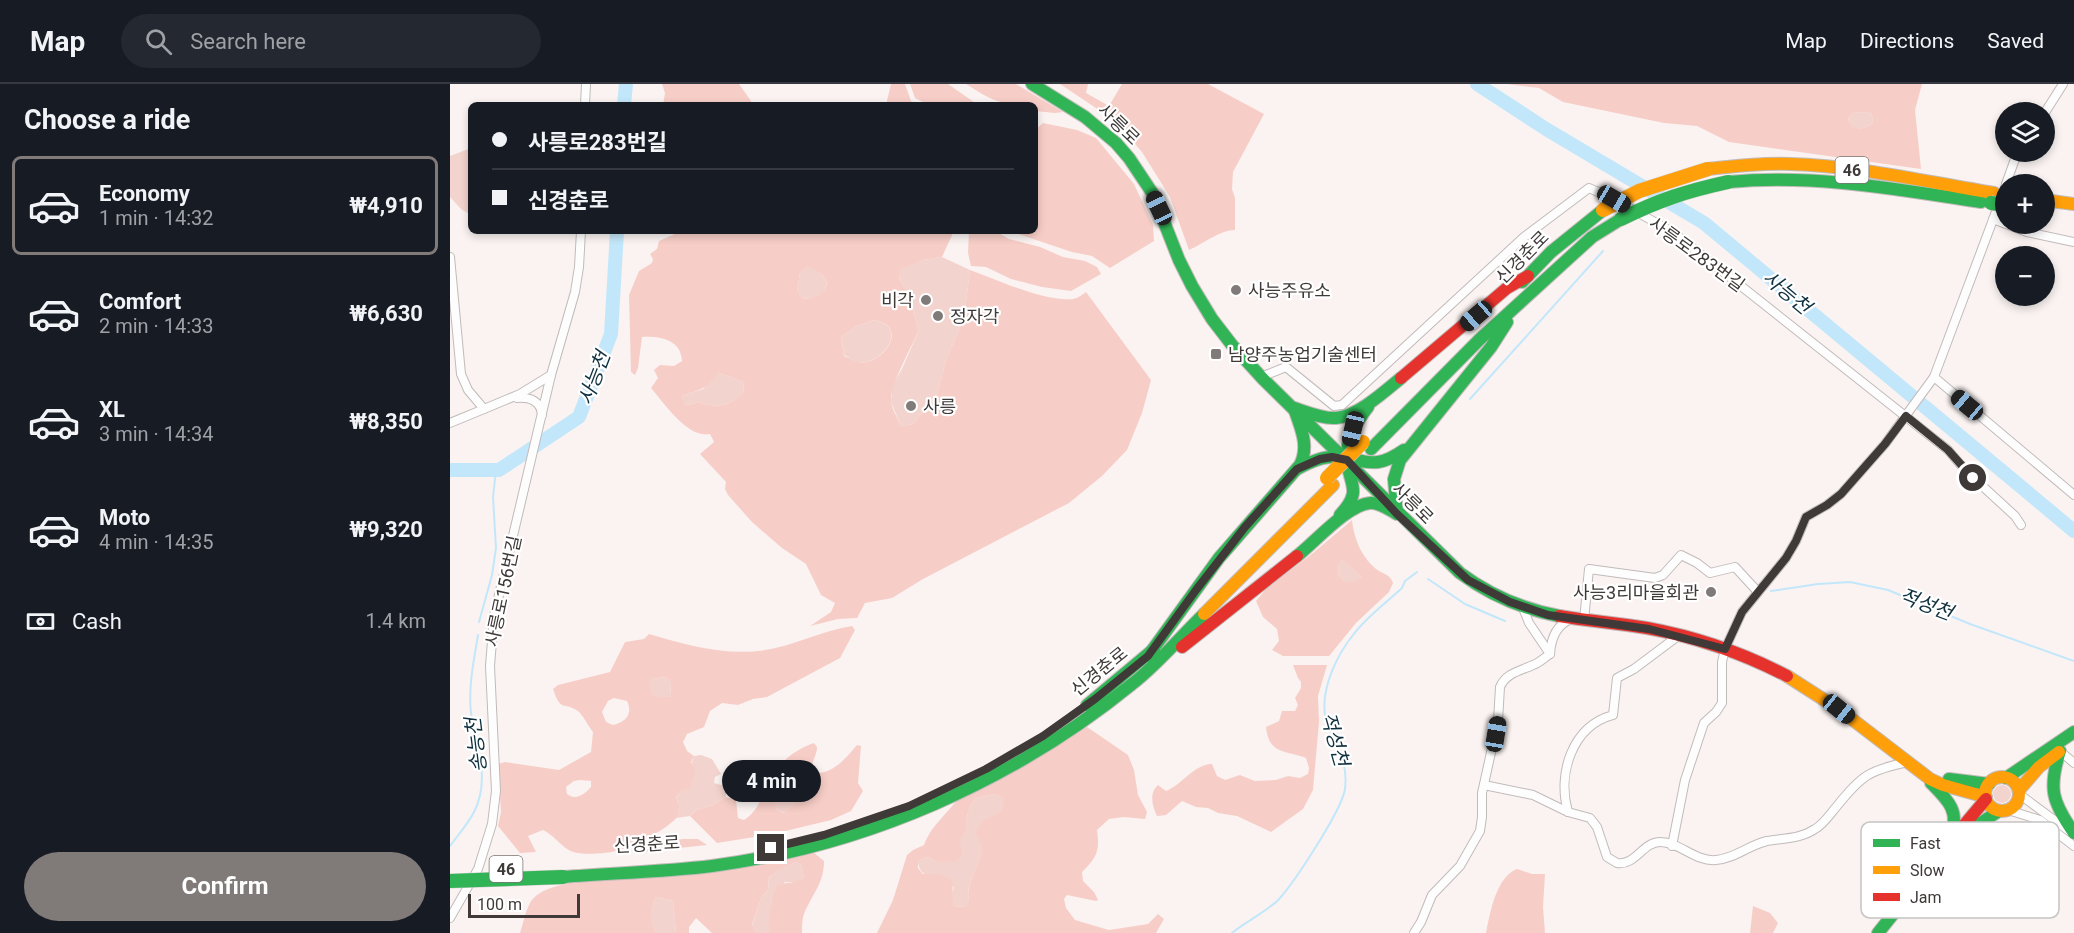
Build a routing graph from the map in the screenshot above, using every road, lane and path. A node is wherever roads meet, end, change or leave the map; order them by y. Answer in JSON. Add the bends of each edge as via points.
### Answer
{"nodes":[{"id":1,"x":586,"y":84,"type":"edge"},
{"id":2,"x":1032,"y":84,"type":"edge"},
{"id":3,"x":2063,"y":84,"type":"edge"},
{"id":4,"x":585,"y":102,"type":"edge"},
{"id":5,"x":2052,"y":102,"type":"edge"},
{"id":6,"x":1995,"y":191,"type":"edge"},
{"id":7,"x":1995,"y":192,"type":"edge"},
{"id":8,"x":2055,"y":201,"type":"edge"},
{"id":9,"x":2074,"y":204,"type":"edge"},
{"id":10,"x":1995,"y":211,"type":"edge"},
{"id":11,"x":2055,"y":211,"type":"edge"},
{"id":12,"x":2074,"y":214,"type":"edge"},
{"id":13,"x":1993,"y":219,"type":"junction"},
{"id":14,"x":581,"y":234,"type":"edge"},
{"id":15,"x":2074,"y":242,"type":"edge"},
{"id":16,"x":450,"y":256,"type":"edge"},
{"id":17,"x":1528,"y":276,"type":"junction"},
{"id":18,"x":1519,"y":304,"type":"junction"},
{"id":19,"x":551,"y":375,"type":"junction"},
{"id":20,"x":1261,"y":377,"type":"junction"},
{"id":21,"x":1934,"y":377,"type":"junction"},
{"id":22,"x":507,"y":400,"type":"junction"},
{"id":23,"x":1374,"y":400,"type":"junction"},
{"id":24,"x":1294,"y":408,"type":"junction"},
{"id":25,"x":484,"y":409,"type":"junction"},
{"id":26,"x":1906,"y":416,"type":"junction"},
{"id":27,"x":541,"y":421,"type":"junction"},
{"id":28,"x":450,"y":423,"type":"edge"},
{"id":29,"x":1412,"y":444,"type":"junction"},
{"id":30,"x":1367,"y":446,"type":"junction"},
{"id":31,"x":1347,"y":460,"type":"junction"},
{"id":32,"x":1297,"y":469,"type":"junction"},
{"id":33,"x":1330,"y":481,"type":"junction"},
{"id":34,"x":2074,"y":495,"type":"edge"},
{"id":35,"x":1397,"y":514,"type":"junction"},
{"id":36,"x":2021,"y":525,"type":"dead end"},
{"id":37,"x":1330,"y":526,"type":"junction"},
{"id":38,"x":1758,"y":592,"type":"junction"},
{"id":39,"x":1523,"y":608,"type":"junction"},
{"id":40,"x":1578,"y":619,"type":"junction"},
{"id":41,"x":1678,"y":636,"type":"junction"},
{"id":42,"x":1725,"y":649,"type":"junction"},
{"id":43,"x":1550,"y":654,"type":"junction"},
{"id":44,"x":1148,"y":656,"type":"junction"},
{"id":45,"x":1134,"y":683,"type":"junction"},
{"id":46,"x":2074,"y":732,"type":"edge"},
{"id":47,"x":2074,"y":741,"type":"edge"},
{"id":48,"x":2060,"y":751,"type":"junction"},
{"id":49,"x":1908,"y":762,"type":"junction"},
{"id":50,"x":2074,"y":763,"type":"edge"},
{"id":51,"x":2006,"y":778,"type":"junction"},
{"id":52,"x":1484,"y":785,"type":"junction"},
{"id":53,"x":2019,"y":792,"type":"junction"},
{"id":54,"x":1987,"y":793,"type":"junction"},
{"id":55,"x":2004,"y":810,"type":"junction"},
{"id":56,"x":1568,"y":812,"type":"junction"},
{"id":57,"x":1955,"y":822,"type":"edge"},
{"id":58,"x":1965,"y":822,"type":"edge"},
{"id":59,"x":1983,"y":822,"type":"edge"},
{"id":60,"x":2043,"y":822,"type":"edge"},
{"id":61,"x":2058,"y":822,"type":"edge"},
{"id":62,"x":2059,"y":823,"type":"edge"},
{"id":63,"x":2074,"y":834,"type":"edge"},
{"id":64,"x":2059,"y":835,"type":"edge"},
{"id":65,"x":1672,"y":846,"type":"junction"},
{"id":66,"x":2074,"y":846,"type":"edge"},
{"id":67,"x":450,"y":872,"type":"edge"},
{"id":68,"x":562,"y":872,"type":"junction"},
{"id":69,"x":450,"y":881,"type":"edge"},
{"id":70,"x":450,"y":918,"type":"edge"},
{"id":71,"x":1890,"y":918,"type":"edge"},
{"id":72,"x":1414,"y":933,"type":"edge"},
{"id":73,"x":1878,"y":933,"type":"edge"}],
"edges":[{"from":1,"to":4,"type":"street"},
{"from":2,"to":20,"type":"main road","name":"사릉로","via":[[1097,124],[1130,159],[1153,195],[1182,267],[1204,307]]},
{"from":3,"to":5,"type":"street"},
{"from":6,"to":17,"type":"main road","name":"신경춘로","number":"46","bridge":true,"via":[[1799,164],[1708,169],[1640,191],[1603,210]]},
{"from":7,"to":18,"type":"main road","name":"신경춘로","number":"46","bridge":true,"via":[[1778,177],[1691,190],[1655,202],[1592,237]]},
{"from":8,"to":9,"type":"main road"},
{"from":10,"to":13,"type":"street"},
{"from":11,"to":12,"type":"main road"},
{"from":13,"to":15,"type":"street","via":[[2027,232]]},
{"from":13,"to":21,"type":"street"},
{"from":14,"to":19,"type":"street","via":[[578,279]]},
{"from":16,"to":25,"type":"street","via":[[461,374]]},
{"from":17,"to":23,"type":"main road","via":[[1507,288]]},
{"from":17,"to":30,"type":"main road","name":"신경춘로","number":"46"},
{"from":18,"to":29,"type":"main road","via":[[1491,347]]},
{"from":18,"to":30,"type":"main road","name":"신경춘로","number":"46"},
{"from":19,"to":22,"type":"street"},
{"from":19,"to":27,"type":"street"},
{"from":20,"to":24,"type":"main road","name":"사릉로"},
{"from":20,"to":26,"type":"street","name":"사릉로283번길","via":[[1286,367],[1334,406],[1342,405],[1524,237],[1589,188],[1674,232]]},
{"from":21,"to":26,"type":"street"},
{"from":21,"to":34,"type":"street"},
{"from":22,"to":25,"type":"street"},
{"from":22,"to":27,"type":"street","via":[[532,399],[540,406]]},
{"from":23,"to":24,"type":"main road","via":[[1335,418]]},
{"from":23,"to":31,"type":"main road","via":[[1353,429]]},
{"from":24,"to":31,"type":"main road","name":"사릉로"},
{"from":24,"to":32,"type":"main road","via":[[1305,444],[1305,456]]},
{"from":25,"to":28,"type":"street"},
{"from":26,"to":36,"type":"street","name":"사릉로283번길","via":[[1948,450]]},
{"from":26,"to":38,"type":"street","via":[[1841,494],[1806,517],[1791,549]]},
{"from":27,"to":70,"type":"street","name":"사릉로156번길","via":[[491,638],[496,780],[492,824],[478,869]]},
{"from":29,"to":31,"type":"main road","via":[[1379,464]]},
{"from":29,"to":35,"type":"main road","via":[[1395,470]]},
{"from":30,"to":33,"type":"main road","name":"신경춘로","number":"46"},
{"from":31,"to":32,"type":"main road","via":[[1320,459]]},
{"from":31,"to":35,"type":"main road","name":"사릉로"},
{"from":31,"to":37,"type":"main road","via":[[1354,491],[1347,507]]},
{"from":32,"to":44,"type":"main road","via":[[1245,527]]},
{"from":33,"to":44,"type":"main road","name":"신경춘로","number":"46"},
{"from":33,"to":45,"type":"main road","name":"신경춘로","number":"46"},
{"from":35,"to":37,"type":"main road","via":[[1370,503]]},
{"from":35,"to":39,"type":"main road","name":"사릉로","via":[[1468,580]]},
{"from":37,"to":45,"type":"main road"},
{"from":38,"to":40,"type":"street","via":[[1735,567],[1710,573],[1681,555],[1663,575],[1655,578],[1589,569]]},
{"from":38,"to":42,"type":"street","via":[[1742,612]]},
{"from":39,"to":40,"type":"main road","name":"사릉로"},
{"from":39,"to":43,"type":"street","via":[[1528,623]]},
{"from":40,"to":41,"type":"main road","name":"사릉로"},
{"from":40,"to":43,"type":"street","via":[[1563,622],[1555,632]]},
{"from":41,"to":42,"type":"main road","name":"사릉로"},
{"from":41,"to":56,"type":"street","via":[[1617,678],[1613,715],[1592,725],[1571,750],[1564,786]]},
{"from":42,"to":49,"type":"main road","name":"사릉로","via":[[1808,687]]},
{"from":42,"to":65,"type":"street","via":[[1722,704],[1704,723],[1692,754]]},
{"from":43,"to":52,"type":"street","via":[[1503,681]]},
{"from":44,"to":68,"type":"main road","name":"신경춘로","number":"46","via":[[1043,736],[909,806],[809,839],[752,852]]},
{"from":45,"to":68,"type":"main road","name":"신경춘로","number":"46","via":[[1026,757],[958,794],[880,826],[808,847],[712,866]]},
{"from":46,"to":51,"type":"main road"},
{"from":47,"to":48,"type":"main road"},
{"from":48,"to":50,"type":"street"},
{"from":48,"to":53,"type":"main road","via":[[2039,767]]},
{"from":48,"to":63,"type":"main road","via":[[2052,774],[2053,800]]},
{"from":49,"to":54,"type":"main road","name":"사릉로","via":[[1937,782]]},
{"from":49,"to":57,"type":"main road","via":[[1949,800]]},
{"from":49,"to":65,"type":"street","via":[[1863,776],[1823,823],[1796,837],[1766,841],[1716,860],[1700,859]]},
{"from":51,"to":53,"type":"main road","via":[[2016,784]]},
{"from":51,"to":54,"type":"main road","via":[[2000,778]]},
{"from":52,"to":56,"type":"street","via":[[1533,795]]},
{"from":52,"to":72,"type":"street","via":[[1480,831],[1460,866],[1432,895]]},
{"from":53,"to":55,"type":"main road","via":[[2018,802]]},
{"from":53,"to":61,"type":"street"},
{"from":54,"to":55,"type":"main road","via":[[1991,807]]},
{"from":54,"to":58,"type":"main road"},
{"from":55,"to":59,"type":"main road"},
{"from":55,"to":60,"type":"street"},
{"from":56,"to":65,"type":"street","via":[[1585,815],[1594,822],[1607,856],[1617,863],[1627,862],[1656,842]]},
{"from":62,"to":63,"type":"street"},
{"from":64,"to":66,"type":"street"},
{"from":67,"to":68,"type":"main road","name":"신경춘로","number":"46"},
{"from":68,"to":69,"type":"main road","name":"신경춘로","number":"46","bridge":true},
{"from":71,"to":73,"type":"main road"}]}
